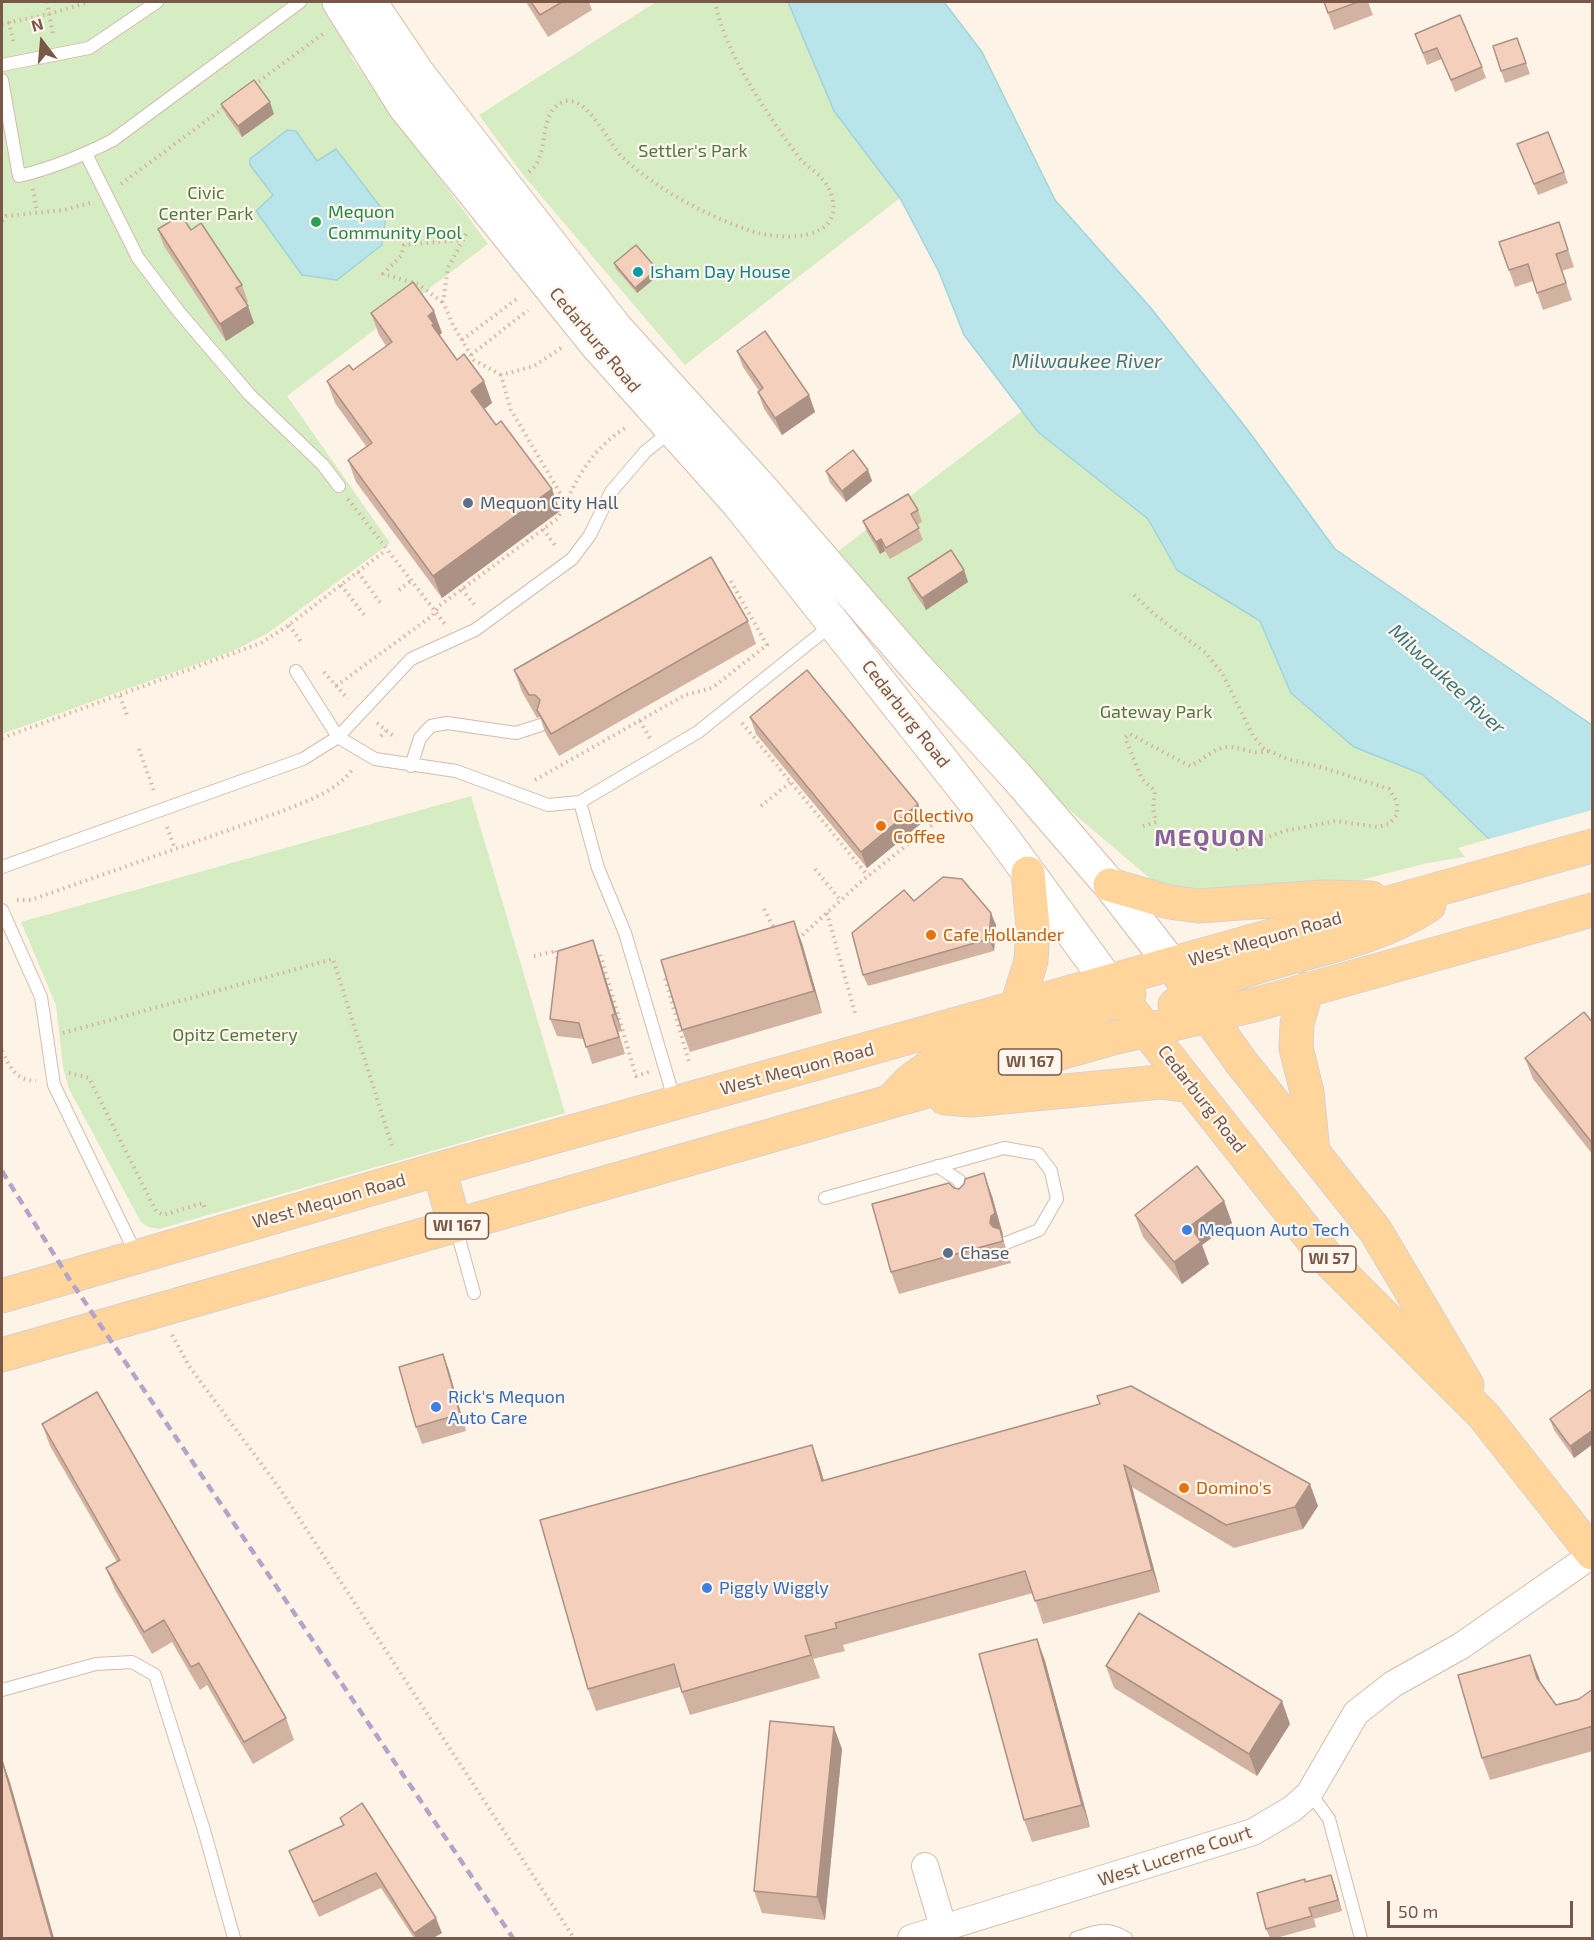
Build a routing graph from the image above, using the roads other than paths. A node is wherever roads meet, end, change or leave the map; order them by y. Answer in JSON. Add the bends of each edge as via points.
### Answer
{"nodes":[{"id":1,"x":157,"y":2,"type":"edge"},
{"id":2,"x":300,"y":2,"type":"edge"},
{"id":3,"x":339,"y":2,"type":"edge"},
{"id":4,"x":370,"y":2,"type":"edge"},
{"id":5,"x":2,"y":64,"type":"edge"},
{"id":6,"x":2,"y":80,"type":"edge"},
{"id":7,"x":86,"y":154,"type":"junction"},
{"id":8,"x":683,"y":422,"type":"junction"},
{"id":9,"x":339,"y":486,"type":"road end"},
{"id":10,"x":847,"y":613,"type":"junction"},
{"id":11,"x":296,"y":671,"type":"dead end"},
{"id":12,"x":541,"y":725,"type":"edge"},
{"id":13,"x":338,"y":737,"type":"junction"},
{"id":14,"x":411,"y":766,"type":"junction"},
{"id":15,"x":580,"y":802,"type":"junction"},
{"id":16,"x":1593,"y":846,"type":"edge"},
{"id":17,"x":2,"y":867,"type":"edge"},
{"id":18,"x":1029,"y":873,"type":"junction"},
{"id":19,"x":1474,"y":879,"type":"junction"},
{"id":20,"x":1110,"y":885,"type":"junction"},
{"id":21,"x":1408,"y":898,"type":"junction"},
{"id":22,"x":2,"y":910,"type":"edge"},
{"id":23,"x":1593,"y":910,"type":"edge"},
{"id":24,"x":1172,"y":965,"type":"junction"},
{"id":25,"x":1307,"y":989,"type":"junction"},
{"id":26,"x":1115,"y":991,"type":"junction"},
{"id":27,"x":1201,"y":1005,"type":"junction"},
{"id":28,"x":1016,"y":1009,"type":"junction"},
{"id":29,"x":1147,"y":1030,"type":"junction"},
{"id":30,"x":1191,"y":1086,"type":"junction"},
{"id":31,"x":901,"y":1100,"type":"junction"},
{"id":32,"x":675,"y":1103,"type":"junction"},
{"id":33,"x":1313,"y":1152,"type":"junction"},
{"id":34,"x":937,"y":1166,"type":"junction"},
{"id":35,"x":439,"y":1169,"type":"junction"},
{"id":36,"x":825,"y":1198,"type":"dead end"},
{"id":37,"x":965,"y":1203,"type":"edge"},
{"id":38,"x":455,"y":1226,"type":"junction"},
{"id":39,"x":1006,"y":1243,"type":"dead end"},
{"id":40,"x":137,"y":1257,"type":"junction"},
{"id":41,"x":474,"y":1293,"type":"dead end"},
{"id":42,"x":2,"y":1296,"type":"edge"},
{"id":43,"x":2,"y":1355,"type":"edge"},
{"id":44,"x":1484,"y":1416,"type":"junction"},
{"id":45,"x":1593,"y":1554,"type":"edge"},
{"id":46,"x":2,"y":1690,"type":"edge"},
{"id":47,"x":1310,"y":1793,"type":"junction"},
{"id":48,"x":926,"y":1866,"type":"dead end"},
{"id":49,"x":944,"y":1930,"type":"junction"},
{"id":50,"x":234,"y":1938,"type":"edge"},
{"id":51,"x":911,"y":1938,"type":"edge"},
{"id":52,"x":1076,"y":1938,"type":"edge"},
{"id":53,"x":1126,"y":1938,"type":"edge"},
{"id":54,"x":1361,"y":1938,"type":"edge"}],
"edges":[{"from":1,"to":5,"type":"lane","via":[[88,48]]},
{"from":2,"to":7,"type":"lane","via":[[113,140]]},
{"from":3,"to":8,"type":"main road","name":"Cedarburg Road","via":[[405,107],[596,344]]},
{"from":4,"to":8,"type":"main road","name":"Cedarburg Road","via":[[419,75],[615,327]]},
{"from":6,"to":7,"type":"lane","via":[[19,176]]},
{"from":7,"to":9,"type":"lane","via":[[138,258],[179,312],[249,394],[323,465]]},
{"from":8,"to":10,"type":"main road","name":"Cedarburg Road","via":[[738,503]]},
{"from":8,"to":13,"type":"lane","via":[[645,452],[611,492],[590,535],[567,562],[475,630],[411,659]]},
{"from":10,"to":15,"type":"lane","via":[[698,732]]},
{"from":10,"to":18,"type":"main road","name":"Cedarburg Road"},
{"from":10,"to":20,"type":"main road","name":"Cedarburg Road","via":[[1016,776]]},
{"from":11,"to":13,"type":"lane"},
{"from":12,"to":14,"type":"lane","via":[[516,733],[447,723],[431,726],[420,738]]},
{"from":13,"to":14,"type":"lane","via":[[375,759]]},
{"from":13,"to":17,"type":"lane","via":[[303,759]]},
{"from":14,"to":15,"type":"lane","via":[[456,771],[548,805]]},
{"from":15,"to":32,"type":"lane","via":[[598,868],[625,933]]},
{"from":16,"to":19,"type":"main road","name":"West Mequon Road"},
{"from":18,"to":26,"type":"main road","name":"Cedarburg Road"},
{"from":18,"to":28,"type":"main road","via":[[1031,961]]},
{"from":19,"to":21,"type":"main road","name":"West Mequon Road"},
{"from":19,"to":27,"type":"main road","via":[[1416,915],[1373,935],[1248,970]]},
{"from":20,"to":21,"type":"main road","via":[[1199,906],[1323,897]]},
{"from":20,"to":24,"type":"main road","name":"Cedarburg Road"},
{"from":21,"to":24,"type":"main road","name":"West Mequon Road"},
{"from":22,"to":40,"type":"lane","via":[[41,998],[54,1085]]},
{"from":23,"to":25,"type":"main road"},
{"from":24,"to":26,"type":"main road","name":"West Mequon Road"},
{"from":24,"to":27,"type":"main road","name":"Cedarburg Road"},
{"from":25,"to":27,"type":"main road"},
{"from":25,"to":33,"type":"main road","via":[[1297,1024],[1296,1048],[1307,1092]]},
{"from":26,"to":28,"type":"main road","name":"West Mequon Road"},
{"from":26,"to":29,"type":"main road","name":"Cedarburg Road","number":"WI 57"},
{"from":26,"to":31,"type":"main road","via":[[1053,1027],[937,1061],[910,1081]]},
{"from":27,"to":29,"type":"main road","number":"WI 167"},
{"from":27,"to":33,"type":"main road","name":"Cedarburg Road","number":"WI 57"},
{"from":28,"to":32,"type":"main road","name":"West Mequon Road"},
{"from":29,"to":30,"type":"main road","name":"Cedarburg Road","number":"WI 57"},
{"from":29,"to":31,"type":"main road","number":"WI 167"},
{"from":30,"to":31,"type":"main road","via":[[1160,1082],[971,1100]]},
{"from":30,"to":44,"type":"main road","name":"Cedarburg Road","number":"WI 57","via":[[1332,1264]]},
{"from":31,"to":38,"type":"main road","number":"WI 167"},
{"from":32,"to":35,"type":"main road","name":"West Mequon Road"},
{"from":33,"to":44,"type":"main road","name":"Cedarburg Road","number":"WI 57","via":[[1375,1230]]},
{"from":34,"to":36,"type":"lane"},
{"from":34,"to":37,"type":"lane","via":[[960,1181]]},
{"from":34,"to":39,"type":"lane","via":[[1004,1148],[1038,1154],[1051,1171],[1057,1199],[1039,1230]]},
{"from":35,"to":38,"type":"main road"},
{"from":35,"to":40,"type":"main road","name":"West Mequon Road"},
{"from":38,"to":41,"type":"lane"},
{"from":38,"to":43,"type":"main road","number":"WI 167"},
{"from":40,"to":42,"type":"main road","name":"West Mequon Road"},
{"from":44,"to":45,"type":"main road","name":"Cedarburg Road","number":"WI 57"},
{"from":45,"to":47,"type":"street","name":"West Lucerne Court","via":[[1461,1646],[1393,1684],[1356,1713]]},
{"from":46,"to":50,"type":"lane","via":[[96,1664],[132,1662],[155,1675]]},
{"from":47,"to":49,"type":"street","name":"West Lucerne Court","via":[[1293,1809],[1252,1832]]},
{"from":47,"to":54,"type":"lane","via":[[1329,1820]]},
{"from":48,"to":49,"type":"street"},
{"from":49,"to":51,"type":"street","name":"West Lucerne Court"},
{"from":52,"to":53,"type":"lane","via":[[1106,1930]]}]}
